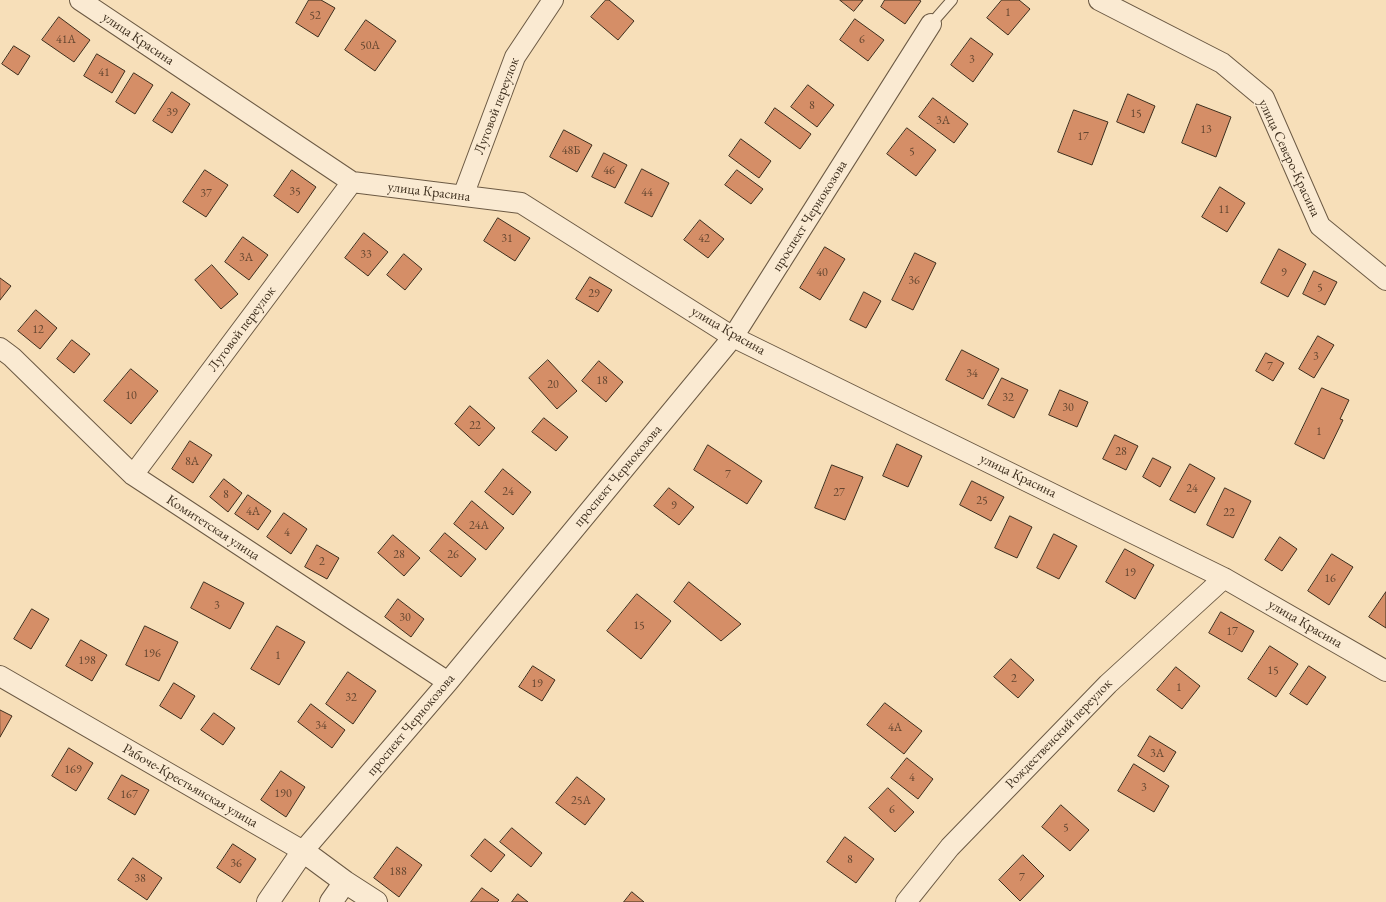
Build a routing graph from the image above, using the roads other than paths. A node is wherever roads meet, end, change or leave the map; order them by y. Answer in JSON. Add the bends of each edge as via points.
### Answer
{"nodes":[{"id":1,"x":80,"y":0,"type":"edge"},
{"id":2,"x":553,"y":0,"type":"edge"},
{"id":3,"x":952,"y":0,"type":"edge"},
{"id":4,"x":1099,"y":0,"type":"edge"},
{"id":5,"x":931,"y":24,"type":"joint"},
{"id":6,"x":352,"y":182,"type":"junction"},
{"id":7,"x":463,"y":196,"type":"junction"},
{"id":8,"x":1386,"y":280,"type":"edge"},
{"id":9,"x":733,"y":337,"type":"junction"},
{"id":10,"x":0,"y":348,"type":"edge"},
{"id":11,"x":133,"y":475,"type":"junction"},
{"id":12,"x":1224,"y":578,"type":"junction"},
{"id":13,"x":1386,"y":671,"type":"edge"},
{"id":14,"x":0,"y":676,"type":"edge"},
{"id":15,"x":448,"y":682,"type":"junction"},
{"id":16,"x":304,"y":851,"type":"junction"},
{"id":17,"x":345,"y":882,"type":"junction"},
{"id":18,"x":268,"y":902,"type":"edge"},
{"id":19,"x":331,"y":902,"type":"edge"},
{"id":20,"x":376,"y":902,"type":"edge"},
{"id":21,"x":906,"y":902,"type":"edge"}],
"edges":[{"from":1,"to":6,"type":"street","name":"улица Красина"},
{"from":2,"to":7,"type":"street","name":"Луговой переулок","via":[[515,57]]},
{"from":3,"to":5,"type":"lane"},
{"from":4,"to":8,"type":"street","name":"улица Северо-Красина","via":[[1222,63],[1264,98],[1320,226]]},
{"from":5,"to":9,"type":"street","name":"проспект Чернокозова"},
{"from":6,"to":7,"type":"street","name":"улица Красина"},
{"from":6,"to":11,"type":"street","name":"Луговой переулок"},
{"from":7,"to":9,"type":"street","name":"улица Красина","via":[[521,203]]},
{"from":9,"to":12,"type":"street","name":"улица Красина"},
{"from":9,"to":15,"type":"street","name":"проспект Чернокозова"},
{"from":10,"to":11,"type":"street","name":"Комитетская улица"},
{"from":11,"to":15,"type":"street","name":"Комитетская улица"},
{"from":12,"to":13,"type":"street","name":"улица Красина"},
{"from":12,"to":21,"type":"street","name":"Рождественский переулок","via":[[1108,684],[950,847]]},
{"from":14,"to":16,"type":"street","name":"Рабоче-Крестьянская улица"},
{"from":15,"to":16,"type":"street","name":"проспект Чернокозова"},
{"from":16,"to":17,"type":"street","name":"Рабоче-Крестьянская улица"},
{"from":16,"to":18,"type":"street","name":"проспект Чернокозова"},
{"from":17,"to":19,"type":"street"},
{"from":17,"to":20,"type":"street","name":"Рабоче-Крестьянская улица"}]}
